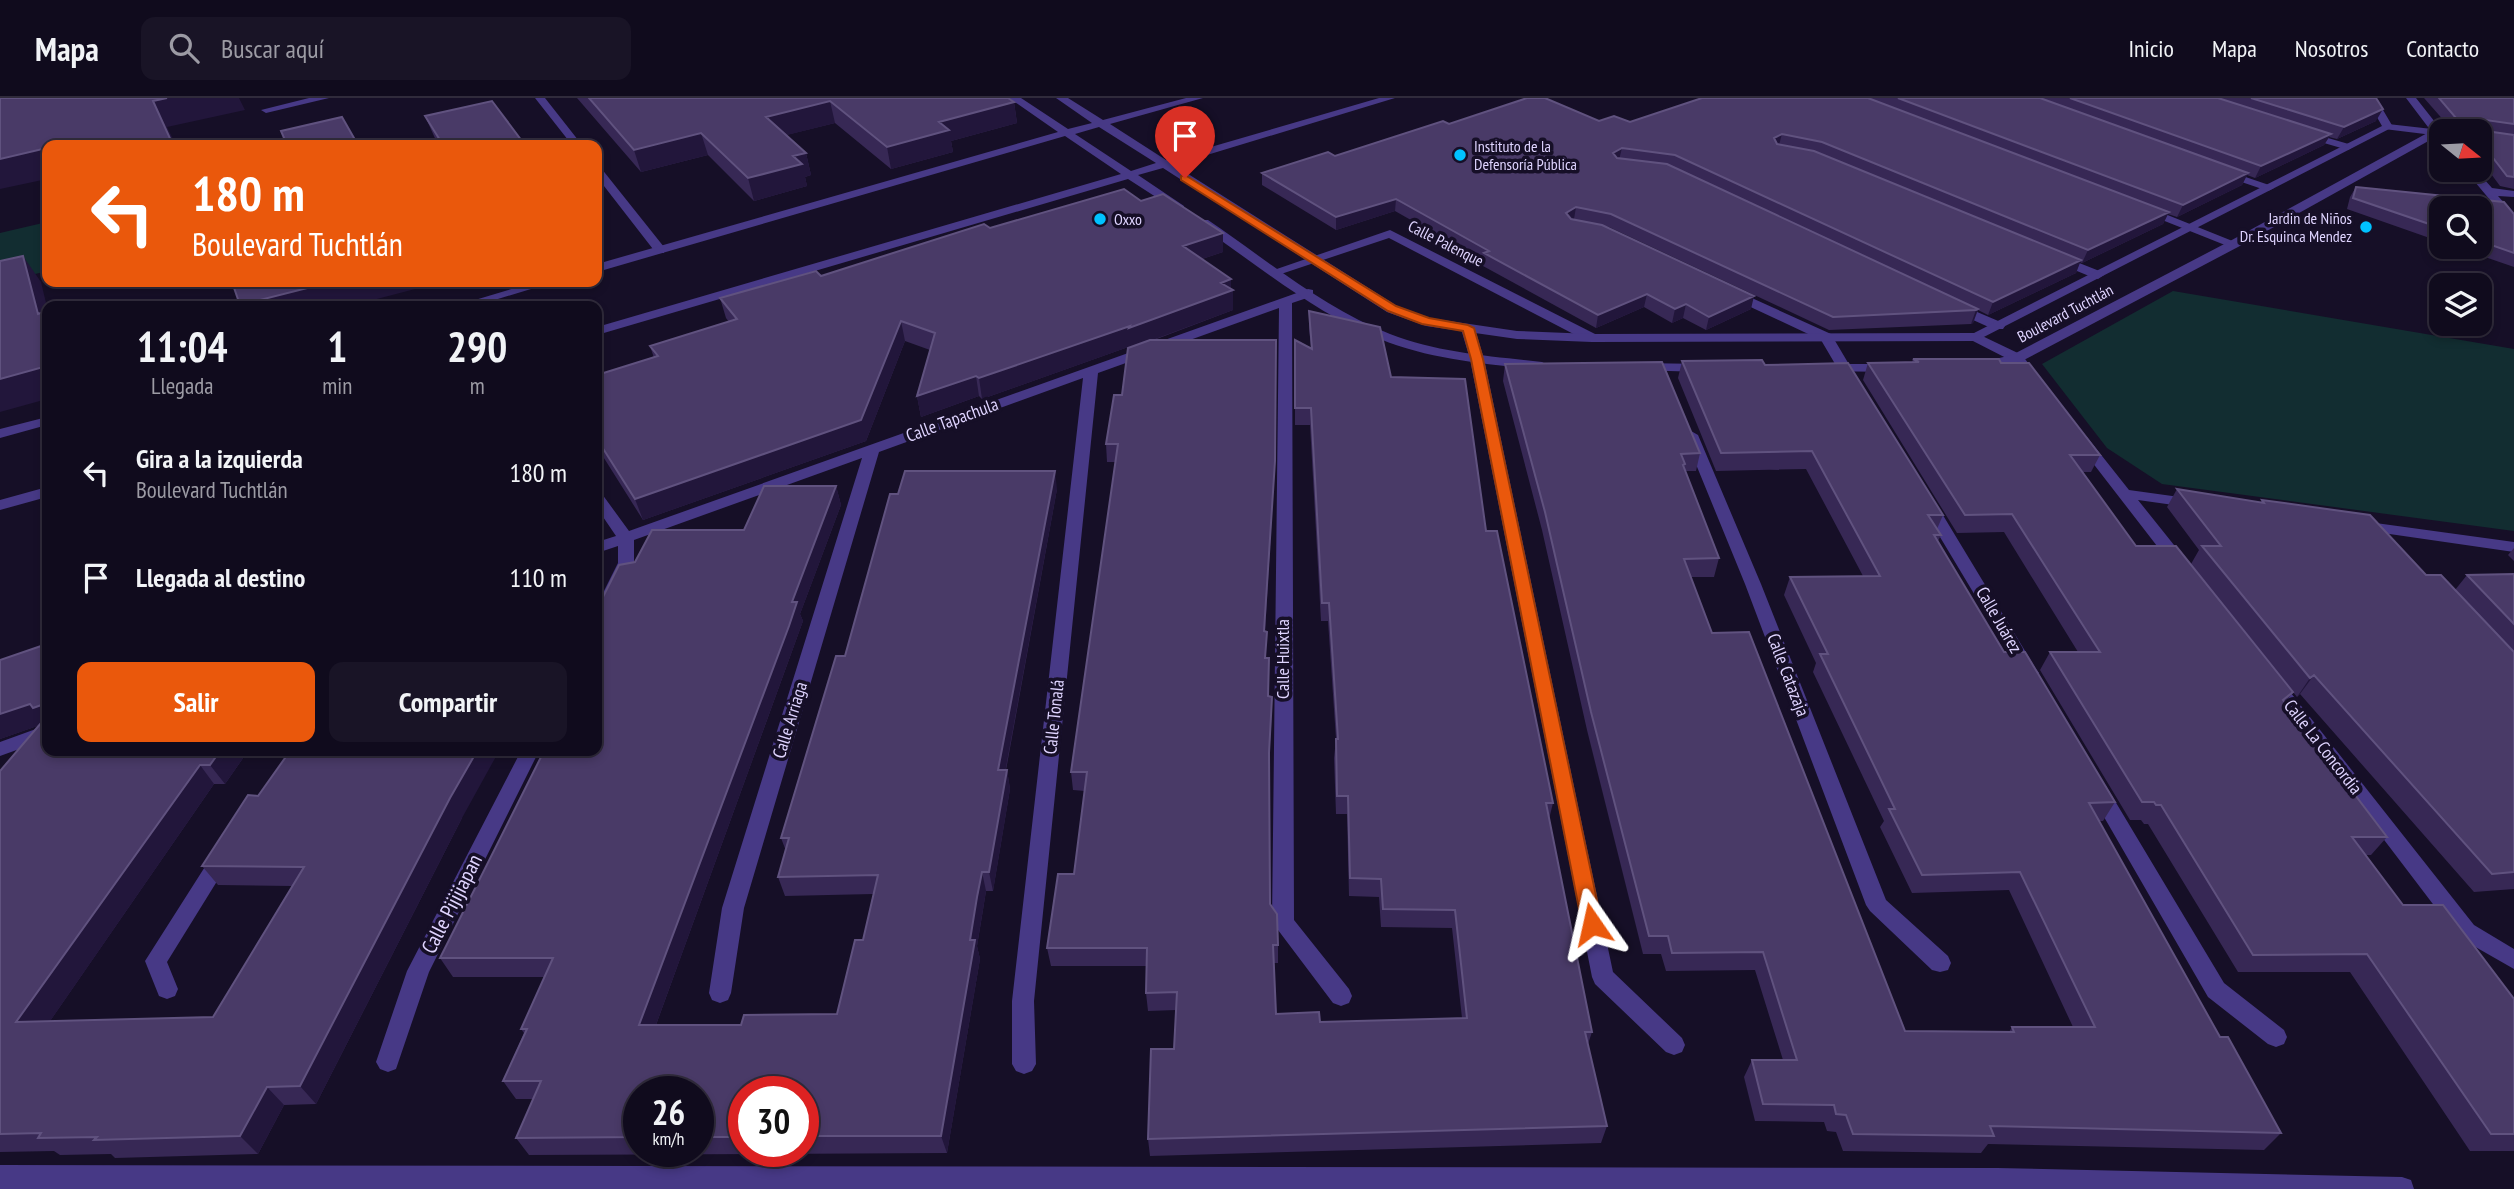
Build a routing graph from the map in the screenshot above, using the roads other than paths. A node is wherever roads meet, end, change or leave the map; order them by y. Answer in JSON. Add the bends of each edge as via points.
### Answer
{"nodes":[{"id":1,"x":324,"y":98,"type":"edge"},
{"id":2,"x":540,"y":98,"type":"edge"},
{"id":3,"x":1014,"y":98,"type":"edge"},
{"id":4,"x":1060,"y":98,"type":"edge"},
{"id":5,"x":1198,"y":98,"type":"edge"},
{"id":6,"x":1390,"y":98,"type":"edge"},
{"id":7,"x":2370,"y":98,"type":"edge"},
{"id":8,"x":2411,"y":98,"type":"edge"},
{"id":9,"x":266,"y":110,"type":"dead end"},
{"id":10,"x":2429,"y":120,"type":"edge"},
{"id":11,"x":1099,"y":124,"type":"junction"},
{"id":12,"x":2388,"y":127,"type":"junction"},
{"id":13,"x":2295,"y":131,"type":"edge"},
{"id":14,"x":1065,"y":133,"type":"junction"},
{"id":15,"x":2429,"y":133,"type":"edge"},
{"id":16,"x":573,"y":140,"type":"edge"},
{"id":17,"x":2429,"y":140,"type":"edge"},
{"id":18,"x":2348,"y":147,"type":"junction"},
{"id":19,"x":1164,"y":164,"type":"junction"},
{"id":20,"x":2205,"y":166,"type":"edge"},
{"id":21,"x":1130,"y":174,"type":"junction"},
{"id":22,"x":602,"y":176,"type":"edge"},
{"id":23,"x":2480,"y":182,"type":"edge"},
{"id":24,"x":2268,"y":188,"type":"junction"},
{"id":25,"x":2488,"y":191,"type":"junction"},
{"id":26,"x":2514,"y":194,"type":"edge"},
{"id":27,"x":2139,"y":207,"type":"edge"},
{"id":28,"x":2514,"y":221,"type":"edge"},
{"id":29,"x":2192,"y":227,"type":"junction"},
{"id":30,"x":2234,"y":244,"type":"junction"},
{"id":31,"x":660,"y":250,"type":"junction"},
{"id":32,"x":2046,"y":254,"type":"edge"},
{"id":33,"x":1312,"y":260,"type":"junction"},
{"id":34,"x":602,"y":267,"type":"edge"},
{"id":35,"x":1277,"y":271,"type":"junction"},
{"id":36,"x":2098,"y":275,"type":"junction"},
{"id":37,"x":1715,"y":285,"type":"edge"},
{"id":38,"x":530,"y":287,"type":"edge"},
{"id":39,"x":1308,"y":293,"type":"junction"},
{"id":40,"x":479,"y":301,"type":"edge"},
{"id":41,"x":1286,"y":302,"type":"junction"},
{"id":42,"x":1949,"y":303,"type":"edge"},
{"id":43,"x":1998,"y":326,"type":"junction"},
{"id":44,"x":1468,"y":328,"type":"junction"},
{"id":45,"x":602,"y":330,"type":"edge"},
{"id":46,"x":1826,"y":337,"type":"junction"},
{"id":47,"x":1976,"y":337,"type":"junction"},
{"id":48,"x":1591,"y":338,"type":"junction"},
{"id":49,"x":2017,"y":358,"type":"junction"},
{"id":50,"x":1477,"y":359,"type":"junction"},
{"id":51,"x":1552,"y":367,"type":"edge"},
{"id":52,"x":1621,"y":367,"type":"edge"},
{"id":53,"x":1718,"y":368,"type":"edge"},
{"id":54,"x":1816,"y":368,"type":"edge"},
{"id":55,"x":1844,"y":368,"type":"junction"},
{"id":56,"x":1909,"y":368,"type":"edge"},
{"id":57,"x":1962,"y":368,"type":"edge"},
{"id":58,"x":1090,"y":370,"type":"junction"},
{"id":59,"x":2042,"y":389,"type":"edge"},
{"id":60,"x":1866,"y":404,"type":"edge"},
{"id":61,"x":1684,"y":418,"type":"edge"},
{"id":62,"x":42,"y":422,"type":"edge"},
{"id":63,"x":2075,"y":431,"type":"edge"},
{"id":64,"x":0,"y":434,"type":"edge"},
{"id":65,"x":872,"y":450,"type":"junction"},
{"id":66,"x":1918,"y":487,"type":"edge"},
{"id":67,"x":42,"y":493,"type":"edge"},
{"id":68,"x":2126,"y":494,"type":"junction"},
{"id":69,"x":602,"y":504,"type":"edge"},
{"id":70,"x":0,"y":505,"type":"edge"},
{"id":71,"x":2206,"y":505,"type":"edge"},
{"id":72,"x":2340,"y":523,"type":"edge"},
{"id":73,"x":2380,"y":529,"type":"junction"},
{"id":74,"x":626,"y":538,"type":"junction"},
{"id":75,"x":602,"y":546,"type":"edge"},
{"id":76,"x":2514,"y":547,"type":"edge"},
{"id":77,"x":2398,"y":548,"type":"edge"},
{"id":78,"x":2194,"y":581,"type":"edge"},
{"id":79,"x":602,"y":611,"type":"edge"},
{"id":80,"x":2262,"y":668,"type":"edge"},
{"id":81,"x":2040,"y":690,"type":"edge"},
{"id":82,"x":38,"y":736,"type":"edge"},
{"id":83,"x":527,"y":756,"type":"edge"},
{"id":84,"x":4,"y":758,"type":"edge"},
{"id":85,"x":2089,"y":774,"type":"edge"},
{"id":86,"x":230,"y":844,"type":"edge"},
{"id":87,"x":2514,"y":960,"type":"edge"},
{"id":88,"x":1940,"y":963,"type":"dead end"},
{"id":89,"x":167,"y":989,"type":"dead end"},
{"id":90,"x":720,"y":993,"type":"dead end"},
{"id":91,"x":1340,"y":996,"type":"dead end"},
{"id":92,"x":2276,"y":1037,"type":"dead end"},
{"id":93,"x":1674,"y":1045,"type":"dead end"},
{"id":94,"x":388,"y":1062,"type":"dead end"},
{"id":95,"x":1024,"y":1065,"type":"dead end"},
{"id":96,"x":0,"y":1177,"type":"edge"},
{"id":97,"x":1359,"y":1184,"type":"edge"},
{"id":98,"x":1678,"y":1184,"type":"edge"},
{"id":99,"x":1998,"y":1184,"type":"edge"},
{"id":100,"x":2327,"y":1188,"type":"edge"},
{"id":101,"x":2402,"y":1189,"type":"edge"}],
"edges":[{"from":1,"to":9,"type":"street"},
{"from":2,"to":16,"type":"street"},
{"from":3,"to":14,"type":"street"},
{"from":4,"to":11,"type":"street","name":"Boulevard Tuchtlán"},
{"from":5,"to":11,"type":"street"},
{"from":6,"to":19,"type":"street"},
{"from":7,"to":12,"type":"street"},
{"from":8,"to":10,"type":"street"},
{"from":11,"to":14,"type":"street"},
{"from":11,"to":19,"type":"street","name":"Boulevard Tuchtlán"},
{"from":12,"to":15,"type":"street"},
{"from":12,"to":18,"type":"street","name":"Boulevard Tuchtlán"},
{"from":13,"to":18,"type":"street"},
{"from":14,"to":21,"type":"street"},
{"from":14,"to":31,"type":"street"},
{"from":17,"to":30,"type":"street","name":"Boulevard Tuchtlán"},
{"from":18,"to":24,"type":"street","name":"Boulevard Tuchtlán"},
{"from":19,"to":21,"type":"street"},
{"from":19,"to":33,"type":"street","name":"Boulevard Tuchtlán"},
{"from":20,"to":24,"type":"street"},
{"from":21,"to":35,"type":"street"},
{"from":21,"to":45,"type":"street"},
{"from":22,"to":31,"type":"street"},
{"from":23,"to":25,"type":"street"},
{"from":24,"to":29,"type":"street","name":"Boulevard Tuchtlán"},
{"from":25,"to":26,"type":"street"},
{"from":25,"to":28,"type":"street"},
{"from":27,"to":29,"type":"street"},
{"from":29,"to":30,"type":"street"},
{"from":29,"to":36,"type":"street","name":"Boulevard Tuchtlán"},
{"from":30,"to":49,"type":"street","name":"Boulevard Tuchtlán"},
{"from":31,"to":34,"type":"street"},
{"from":32,"to":36,"type":"street"},
{"from":33,"to":35,"type":"street","name":"Calle Palenque"},
{"from":33,"to":44,"type":"street","name":"Boulevard Tuchtlán","via":[[1392,309]]},
{"from":33,"to":48,"type":"street","name":"Calle Palenque","via":[[1390,234]]},
{"from":35,"to":39,"type":"street"},
{"from":36,"to":43,"type":"street","name":"Boulevard Tuchtlán"},
{"from":37,"to":46,"type":"street"},
{"from":38,"to":40,"type":"street"},
{"from":39,"to":41,"type":"street","name":"Calle Tapachula"},
{"from":39,"to":50,"type":"street","via":[[1365,328],[1421,348]]},
{"from":41,"to":58,"type":"street","name":"Calle Tapachula"},
{"from":41,"to":91,"type":"street","name":"Calle Huixtla","via":[[1283,922]]},
{"from":42,"to":43,"type":"street"},
{"from":43,"to":47,"type":"street","name":"Boulevard Tuchtlán"},
{"from":44,"to":48,"type":"street","name":"Boulevard Tuchtlán"},
{"from":44,"to":50,"type":"street"},
{"from":46,"to":47,"type":"street","name":"Boulevard Tuchtlán"},
{"from":46,"to":48,"type":"street","name":"Boulevard Tuchtlán"},
{"from":46,"to":55,"type":"street"},
{"from":47,"to":49,"type":"street"},
{"from":49,"to":57,"type":"street","name":"Boulevard Tuchtlán"},
{"from":49,"to":59,"type":"street"},
{"from":50,"to":51,"type":"street"},
{"from":50,"to":93,"type":"street","via":[[1603,978]]},
{"from":52,"to":53,"type":"street","via":[[1665,374]]},
{"from":54,"to":55,"type":"street"},
{"from":55,"to":56,"type":"street"},
{"from":55,"to":60,"type":"street"},
{"from":58,"to":65,"type":"street","name":"Calle Tapachula"},
{"from":58,"to":95,"type":"street","name":"Calle Tonalá","via":[[1023,1001]]},
{"from":61,"to":88,"type":"street","name":"Calle Catazaja","via":[[1877,905]]},
{"from":62,"to":64,"type":"street"},
{"from":63,"to":68,"type":"street"},
{"from":65,"to":74,"type":"street","name":"Calle Tapachula"},
{"from":65,"to":90,"type":"street","name":"Calle Arriaga","via":[[733,908]]},
{"from":66,"to":81,"type":"street","name":"Calle Juárez"},
{"from":67,"to":70,"type":"street"},
{"from":68,"to":71,"type":"street"},
{"from":68,"to":78,"type":"street"},
{"from":69,"to":74,"type":"street"},
{"from":72,"to":73,"type":"street"},
{"from":73,"to":76,"type":"street"},
{"from":73,"to":77,"type":"street"},
{"from":74,"to":75,"type":"street","name":"Calle Tapachula"},
{"from":74,"to":79,"type":"street","via":[[626,563]]},
{"from":80,"to":87,"type":"street","name":"Calle La Concordia","via":[[2466,931]]},
{"from":82,"to":84,"type":"street"},
{"from":83,"to":94,"type":"street","name":"Calle Pijijiapan","via":[[418,971]]},
{"from":85,"to":92,"type":"street","via":[[2216,990]]},
{"from":86,"to":89,"type":"street","via":[[156,961]]},
{"from":96,"to":97,"type":"street"},
{"from":97,"to":98,"type":"street"},
{"from":98,"to":99,"type":"street"},
{"from":99,"to":100,"type":"street"},
{"from":100,"to":101,"type":"street"}]}
